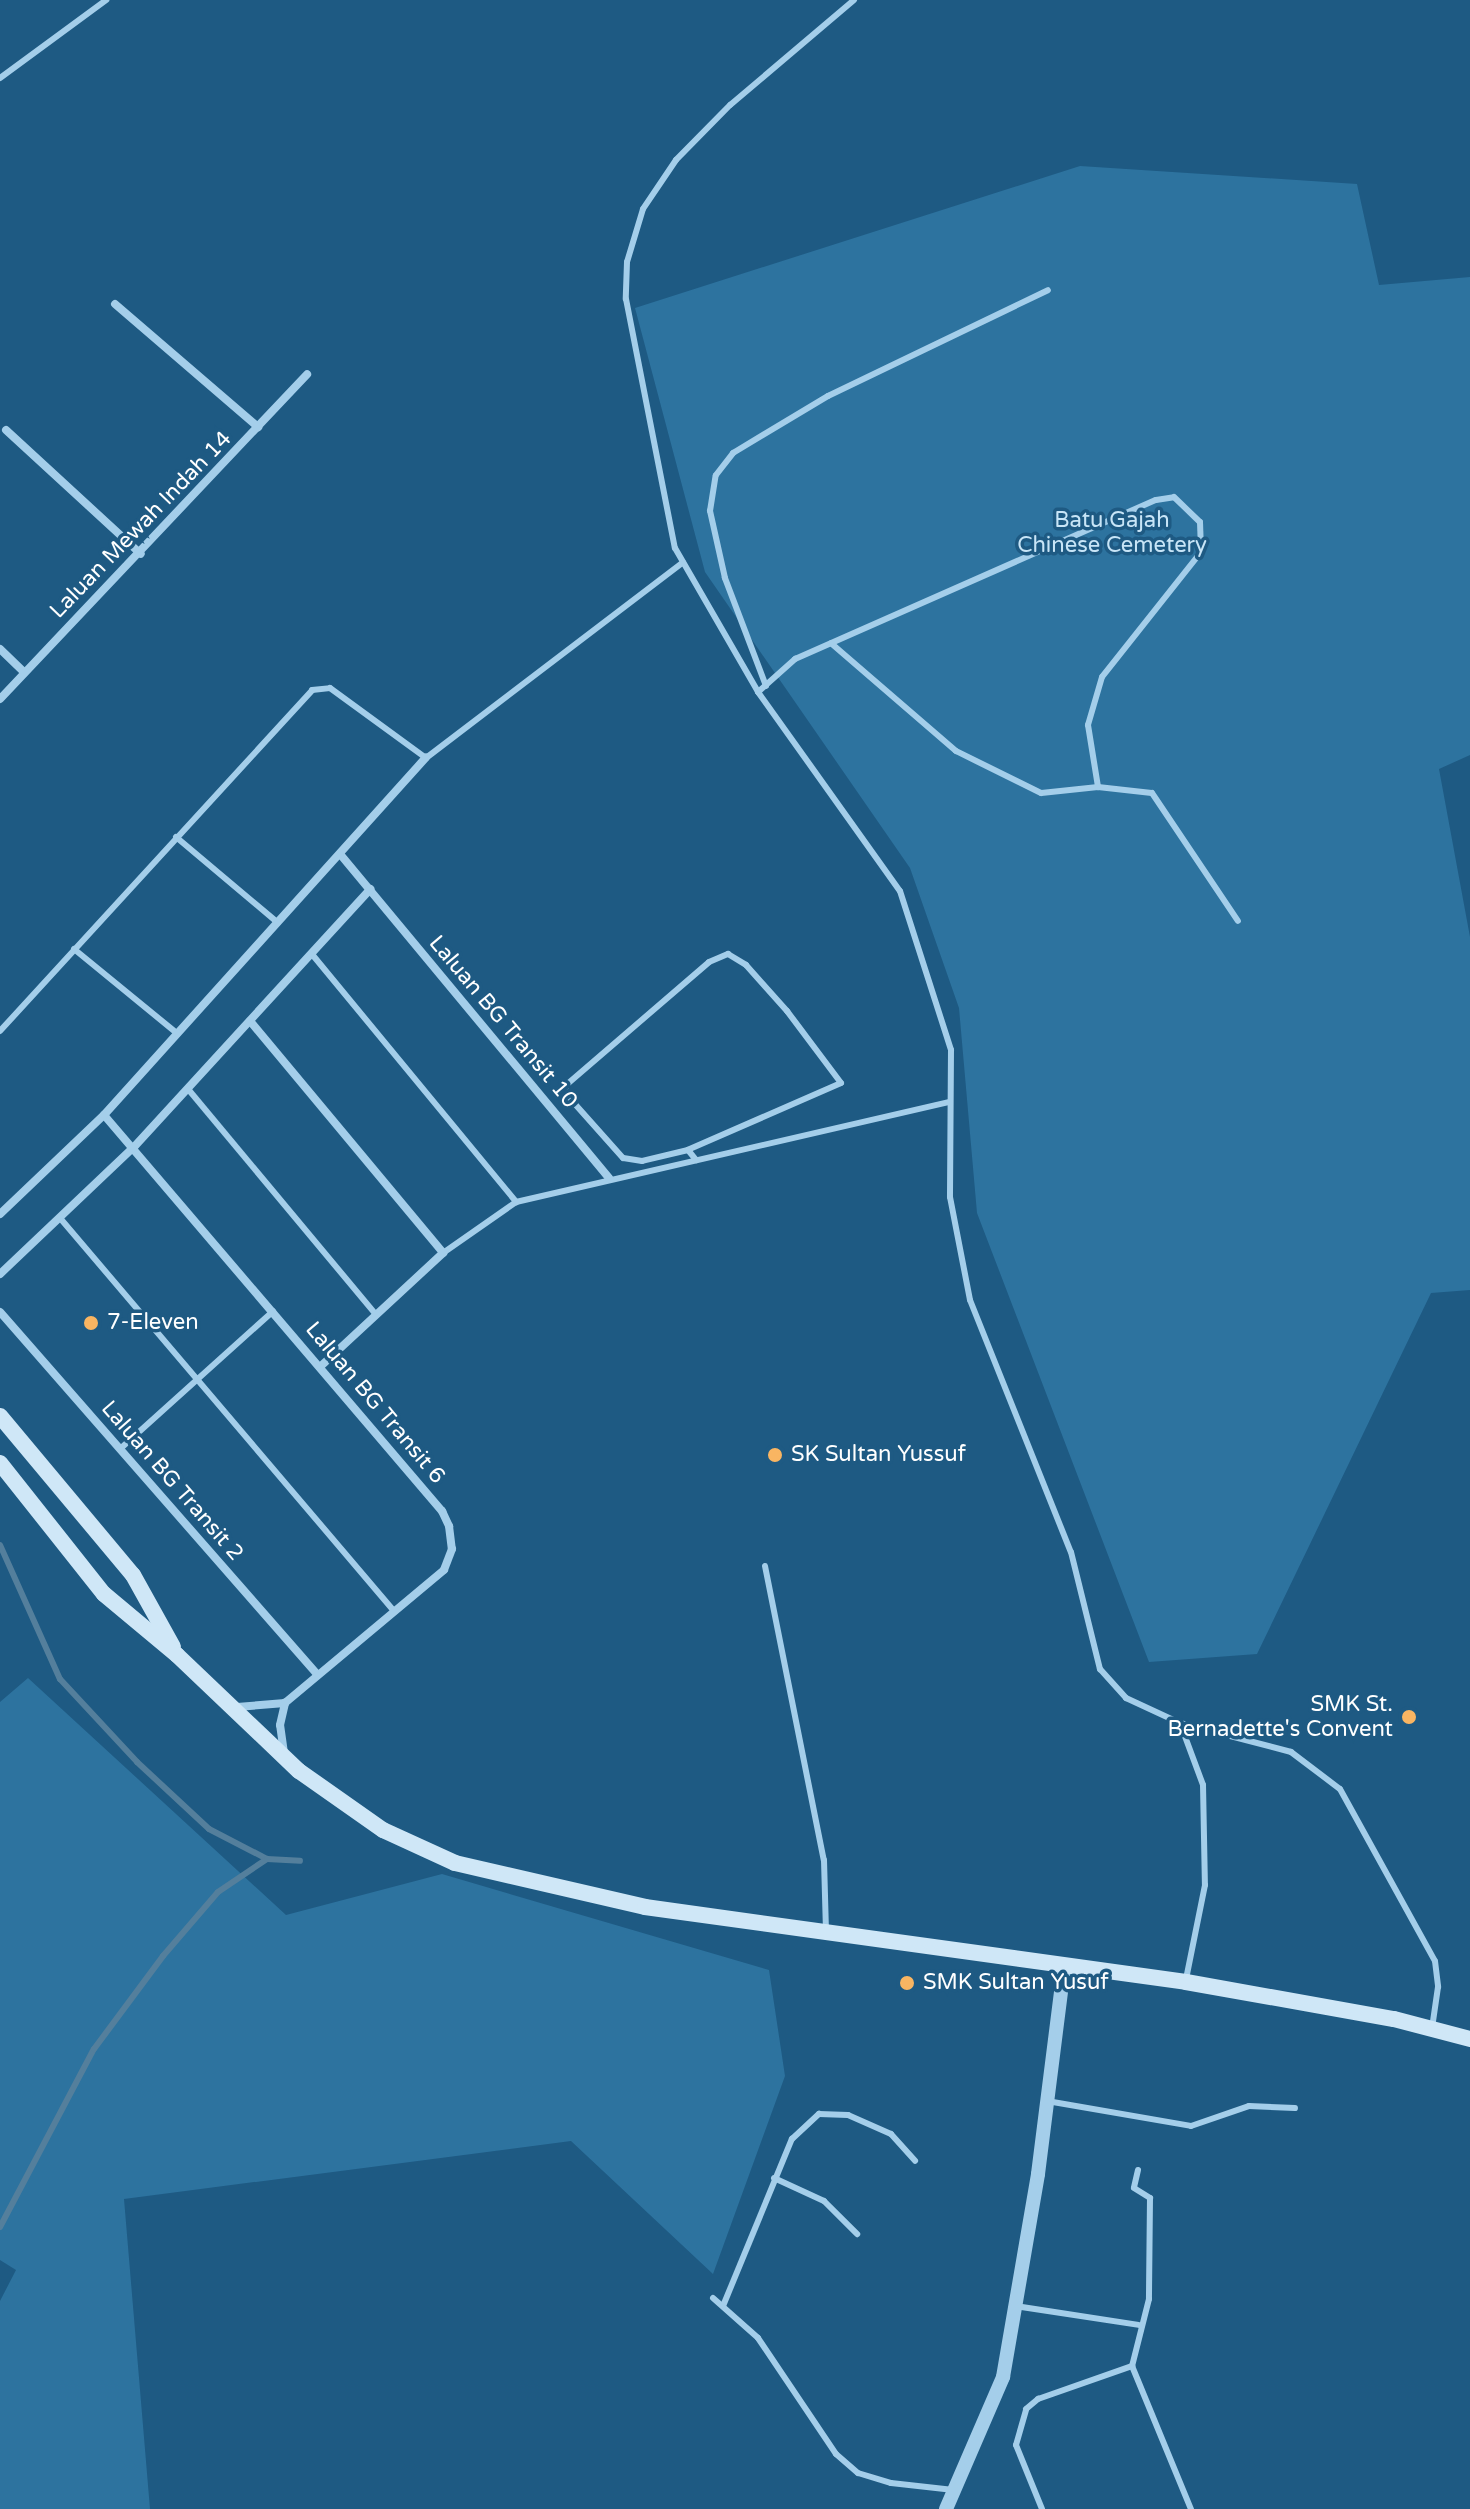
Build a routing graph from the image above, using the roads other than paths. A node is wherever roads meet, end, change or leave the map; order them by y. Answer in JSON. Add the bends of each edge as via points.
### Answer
{"nodes":[{"id":1,"x":106,"y":0,"type":"edge"},
{"id":2,"x":854,"y":0,"type":"edge"},
{"id":3,"x":0,"y":78,"type":"edge"},
{"id":4,"x":1048,"y":290,"type":"dead end"},
{"id":5,"x":115,"y":304,"type":"dead end"},
{"id":6,"x":307,"y":374,"type":"dead end"},
{"id":7,"x":258,"y":427,"type":"junction"},
{"id":8,"x":6,"y":430,"type":"dead end"},
{"id":9,"x":141,"y":554,"type":"junction"},
{"id":10,"x":683,"y":562,"type":"junction"},
{"id":11,"x":831,"y":643,"type":"junction"},
{"id":12,"x":0,"y":649,"type":"edge"},
{"id":13,"x":24,"y":672,"type":"junction"},
{"id":14,"x":766,"y":686,"type":"junction"},
{"id":15,"x":758,"y":692,"type":"junction"},
{"id":16,"x":0,"y":699,"type":"edge"},
{"id":17,"x":426,"y":758,"type":"junction"},
{"id":18,"x":1098,"y":787,"type":"junction"},
{"id":19,"x":176,"y":837,"type":"junction"},
{"id":20,"x":340,"y":854,"type":"junction"},
{"id":21,"x":370,"y":889,"type":"junction"},
{"id":22,"x":1238,"y":921,"type":"dead end"},
{"id":23,"x":278,"y":923,"type":"junction"},
{"id":24,"x":74,"y":949,"type":"junction"},
{"id":25,"x":311,"y":953,"type":"junction"},
{"id":26,"x":250,"y":1021,"type":"junction"},
{"id":27,"x":0,"y":1031,"type":"edge"},
{"id":28,"x":178,"y":1034,"type":"junction"},
{"id":29,"x":188,"y":1089,"type":"junction"},
{"id":30,"x":950,"y":1102,"type":"junction"},
{"id":31,"x":104,"y":1115,"type":"junction"},
{"id":32,"x":134,"y":1147,"type":"junction"},
{"id":33,"x":688,"y":1150,"type":"junction"},
{"id":34,"x":696,"y":1160,"type":"junction"},
{"id":35,"x":609,"y":1178,"type":"junction"},
{"id":36,"x":516,"y":1202,"type":"junction"},
{"id":37,"x":0,"y":1214,"type":"edge"},
{"id":38,"x":60,"y":1218,"type":"junction"},
{"id":39,"x":443,"y":1253,"type":"junction"},
{"id":40,"x":0,"y":1274,"type":"edge"},
{"id":41,"x":273,"y":1311,"type":"junction"},
{"id":42,"x":0,"y":1312,"type":"edge"},
{"id":43,"x":376,"y":1315,"type":"junction"},
{"id":44,"x":320,"y":1367,"type":"junction"},
{"id":45,"x":198,"y":1378,"type":"junction"},
{"id":46,"x":0,"y":1416,"type":"edge"},
{"id":47,"x":120,"y":1449,"type":"junction"},
{"id":48,"x":0,"y":1463,"type":"edge"},
{"id":49,"x":765,"y":1566,"type":"dead end"},
{"id":50,"x":394,"y":1611,"type":"junction"},
{"id":51,"x":177,"y":1655,"type":"junction"},
{"id":52,"x":317,"y":1674,"type":"junction"},
{"id":53,"x":285,"y":1703,"type":"junction"},
{"id":54,"x":227,"y":1704,"type":"junction"},
{"id":55,"x":1180,"y":1723,"type":"junction"},
{"id":56,"x":285,"y":1759,"type":"junction"},
{"id":57,"x":826,"y":1933,"type":"junction"},
{"id":58,"x":1064,"y":1969,"type":"junction"},
{"id":59,"x":1186,"y":1982,"type":"junction"},
{"id":60,"x":1432,"y":2028,"type":"junction"},
{"id":61,"x":1470,"y":2039,"type":"edge"},
{"id":62,"x":1047,"y":2101,"type":"junction"},
{"id":63,"x":1295,"y":2108,"type":"dead end"},
{"id":64,"x":915,"y":2161,"type":"dead end"},
{"id":65,"x":1138,"y":2170,"type":"dead end"},
{"id":66,"x":774,"y":2178,"type":"junction"},
{"id":67,"x":857,"y":2234,"type":"dead end"},
{"id":68,"x":713,"y":2298,"type":"dead end"},
{"id":69,"x":723,"y":2306,"type":"junction"},
{"id":70,"x":1015,"y":2306,"type":"junction"},
{"id":71,"x":1139,"y":2325,"type":"junction"},
{"id":72,"x":1132,"y":2366,"type":"junction"},
{"id":73,"x":957,"y":2490,"type":"junction"},
{"id":74,"x":946,"y":2509,"type":"edge"},
{"id":75,"x":1042,"y":2509,"type":"edge"},
{"id":76,"x":1191,"y":2509,"type":"edge"}],
"edges":[{"from":1,"to":3,"type":"lane"},
{"from":2,"to":10,"type":"lane","via":[[730,105],[676,160],[643,209],[627,262],[626,299],[646,417],[675,548]]},
{"from":4,"to":14,"type":"lane","via":[[828,396],[733,453],[716,475],[710,511],[722,565]]},
{"from":5,"to":7,"type":"street"},
{"from":6,"to":7,"type":"street","name":"Laluan Mewah Indah 14"},
{"from":7,"to":9,"type":"street","name":"Laluan Mewah Indah 14"},
{"from":8,"to":9,"type":"street"},
{"from":9,"to":13,"type":"street","name":"Laluan Mewah Indah 14"},
{"from":10,"to":15,"type":"lane"},
{"from":10,"to":17,"type":"lane"},
{"from":11,"to":14,"type":"lane","via":[[795,659]]},
{"from":11,"to":18,"type":"lane","via":[[956,751],[1041,793]]},
{"from":11,"to":18,"type":"lane","via":[[1156,500],[1174,497],[1200,522],[1201,552],[1102,677],[1088,725]]},
{"from":12,"to":13,"type":"street"},
{"from":13,"to":16,"type":"street","name":"Laluan Mewah Indah 14"},
{"from":14,"to":15,"type":"lane"},
{"from":15,"to":30,"type":"lane","via":[[900,891],[951,1050]]},
{"from":17,"to":19,"type":"lane","via":[[330,688],[321,687],[294,707]]},
{"from":17,"to":20,"type":"street"},
{"from":18,"to":22,"type":"lane","via":[[1152,793]]},
{"from":19,"to":23,"type":"lane"},
{"from":19,"to":24,"type":"lane"},
{"from":20,"to":21,"type":"street","name":"Laluan BG Transit 10"},
{"from":20,"to":23,"type":"street"},
{"from":21,"to":25,"type":"street"},
{"from":21,"to":35,"type":"street","name":"Laluan BG Transit 10"},
{"from":23,"to":28,"type":"street"},
{"from":24,"to":27,"type":"lane"},
{"from":24,"to":28,"type":"lane"},
{"from":25,"to":26,"type":"street"},
{"from":25,"to":36,"type":"lane"},
{"from":26,"to":29,"type":"street"},
{"from":26,"to":39,"type":"street"},
{"from":28,"to":31,"type":"street"},
{"from":29,"to":32,"type":"street"},
{"from":29,"to":43,"type":"lane"},
{"from":30,"to":34,"type":"lane"},
{"from":30,"to":55,"type":"lane","via":[[950,1197],[970,1300],[1071,1552],[1100,1669],[1126,1698]]},
{"from":31,"to":32,"type":"street","name":"Laluan BG Transit 6"},
{"from":31,"to":37,"type":"street"},
{"from":32,"to":38,"type":"street"},
{"from":32,"to":41,"type":"street","name":"Laluan BG Transit 6"},
{"from":33,"to":33,"type":"lane","via":[[642,1161],[623,1158],[566,1094],[565,1086],[709,962],[728,954],[746,965],[787,1011],[841,1083]]},
{"from":33,"to":34,"type":"lane"},
{"from":34,"to":35,"type":"lane"},
{"from":35,"to":36,"type":"lane"},
{"from":36,"to":39,"type":"lane"},
{"from":38,"to":40,"type":"street"},
{"from":38,"to":45,"type":"lane"},
{"from":39,"to":43,"type":"street"},
{"from":41,"to":44,"type":"street","name":"Laluan BG Transit 6"},
{"from":41,"to":45,"type":"lane"},
{"from":42,"to":47,"type":"street","name":"Laluan BG Transit 2"},
{"from":43,"to":44,"type":"street"},
{"from":44,"to":50,"type":"street","name":"Laluan BG Transit 6","via":[[442,1511],[449,1526],[452,1549],[444,1570]]},
{"from":45,"to":47,"type":"lane"},
{"from":45,"to":50,"type":"lane"},
{"from":46,"to":51,"type":"main road","via":[[133,1575]]},
{"from":47,"to":52,"type":"street","name":"Laluan BG Transit 2"},
{"from":48,"to":51,"type":"main road","via":[[104,1594]]},
{"from":49,"to":57,"type":"lane","via":[[824,1860]]},
{"from":50,"to":52,"type":"street","name":"Laluan BG Transit 6"},
{"from":51,"to":54,"type":"main road"},
{"from":52,"to":53,"type":"street","name":"Laluan BG Transit 6"},
{"from":53,"to":54,"type":"street","via":[[249,1709]]},
{"from":53,"to":56,"type":"street","via":[[280,1725]]},
{"from":54,"to":56,"type":"main road"},
{"from":55,"to":59,"type":"lane","via":[[1204,1800],[1205,1885]]},
{"from":55,"to":60,"type":"lane","via":[[1291,1752],[1340,1789],[1435,1961],[1438,1987]]},
{"from":56,"to":57,"type":"main road","via":[[383,1830],[455,1863],[645,1907]]},
{"from":57,"to":58,"type":"main road"},
{"from":58,"to":59,"type":"main road"},
{"from":58,"to":62,"type":"street"},
{"from":59,"to":60,"type":"main road"},
{"from":60,"to":61,"type":"main road"},
{"from":62,"to":63,"type":"lane","via":[[1191,2126],[1249,2106]]},
{"from":62,"to":70,"type":"street"},
{"from":64,"to":66,"type":"lane","via":[[891,2134],[848,2115],[819,2114],[792,2139]]},
{"from":65,"to":71,"type":"lane","via":[[1134,2188],[1150,2198],[1149,2299]]},
{"from":66,"to":67,"type":"lane","via":[[824,2201]]},
{"from":66,"to":69,"type":"lane","via":[[741,2272]]},
{"from":68,"to":69,"type":"lane"},
{"from":69,"to":73,"type":"lane","via":[[758,2338],[836,2454],[858,2473],[891,2483]]},
{"from":70,"to":71,"type":"lane"},
{"from":70,"to":73,"type":"street","via":[[1003,2377]]},
{"from":71,"to":72,"type":"lane"},
{"from":72,"to":75,"type":"lane","via":[[1038,2399],[1026,2409],[1016,2445]]},
{"from":72,"to":76,"type":"lane"},
{"from":73,"to":74,"type":"street"}]}
